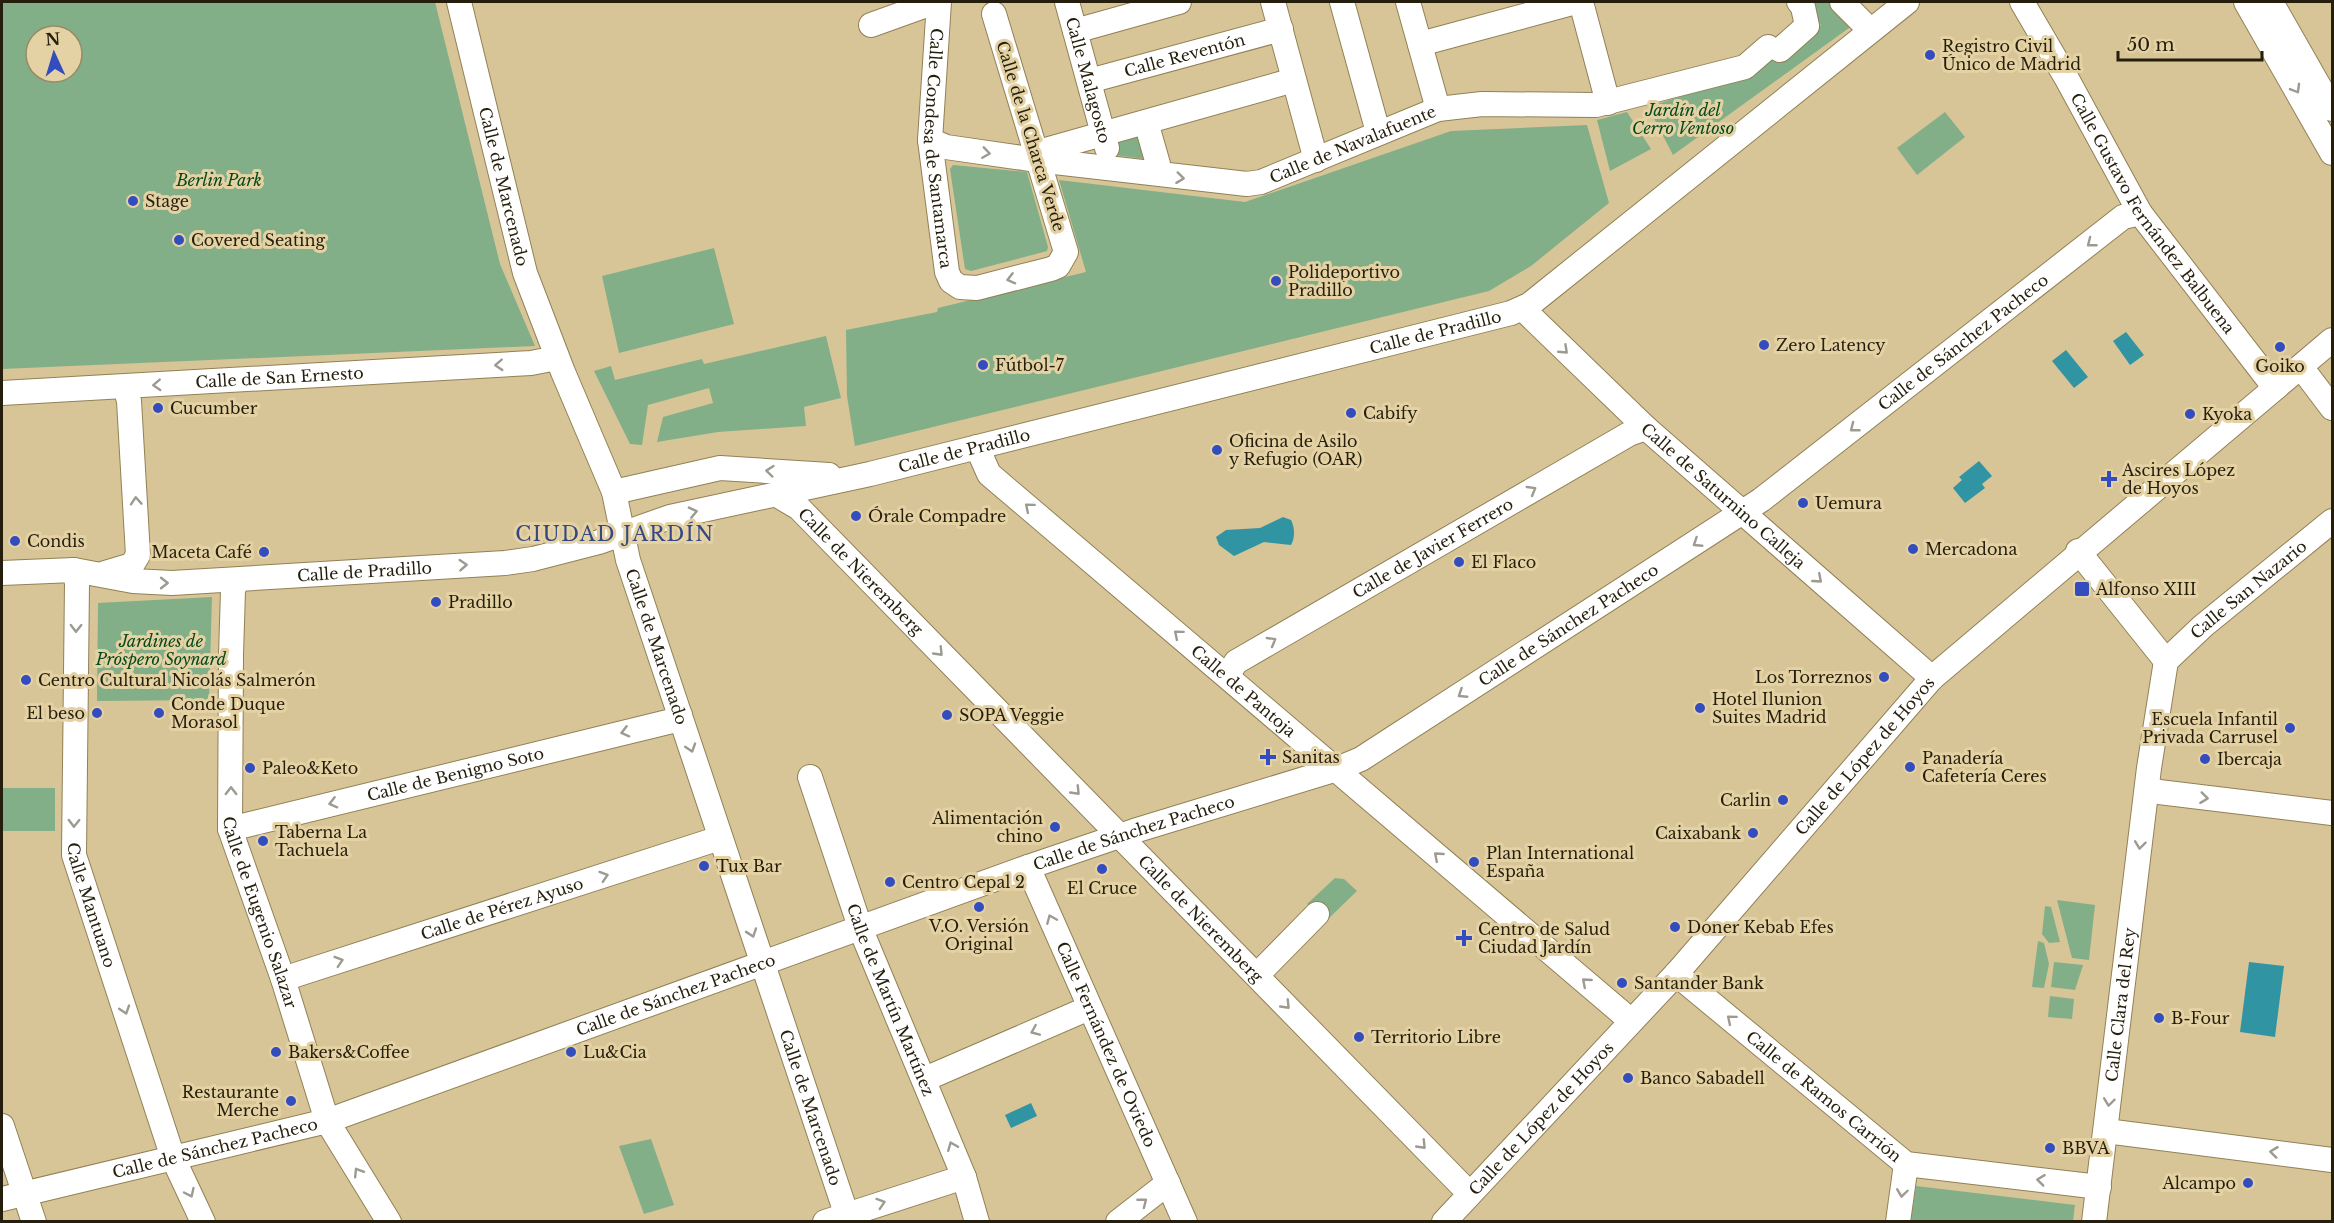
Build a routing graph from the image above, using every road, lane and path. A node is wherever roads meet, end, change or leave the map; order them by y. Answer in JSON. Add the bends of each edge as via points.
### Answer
{"nodes":[{"id":1,"x":459,"y":2,"type":"edge"},
{"id":2,"x":937,"y":2,"type":"edge"},
{"id":3,"x":1067,"y":2,"type":"edge"},
{"id":4,"x":1179,"y":2,"type":"edge"},
{"id":5,"x":1273,"y":2,"type":"edge"},
{"id":6,"x":1342,"y":2,"type":"edge"},
{"id":7,"x":1408,"y":2,"type":"edge"},
{"id":8,"x":1576,"y":2,"type":"edge"},
{"id":9,"x":1581,"y":2,"type":"edge"},
{"id":10,"x":1799,"y":2,"type":"edge"},
{"id":11,"x":1842,"y":2,"type":"edge"},
{"id":12,"x":1907,"y":2,"type":"edge"},
{"id":13,"x":2022,"y":2,"type":"edge"},
{"id":14,"x":2246,"y":2,"type":"edge"},
{"id":15,"x":2271,"y":2,"type":"edge"},
{"id":16,"x":2289,"y":2,"type":"edge"},
{"id":17,"x":994,"y":14,"type":"dead end"},
{"id":18,"x":1864,"y":24,"type":"dead end"},
{"id":19,"x":871,"y":25,"type":"dead end"},
{"id":20,"x":1281,"y":29,"type":"junction"},
{"id":21,"x":1075,"y":31,"type":"junction"},
{"id":22,"x":1420,"y":44,"type":"junction"},
{"id":23,"x":2332,"y":77,"type":"edge"},
{"id":24,"x":1294,"y":80,"type":"junction"},
{"id":25,"x":1089,"y":81,"type":"junction"},
{"id":26,"x":1608,"y":103,"type":"junction"},
{"id":27,"x":1438,"y":109,"type":"junction"},
{"id":28,"x":2332,"y":109,"type":"edge"},
{"id":29,"x":1146,"y":122,"type":"junction"},
{"id":30,"x":1378,"y":132,"type":"junction"},
{"id":31,"x":1104,"y":134,"type":"junction"},
{"id":32,"x":930,"y":140,"type":"junction"},
{"id":33,"x":2332,"y":153,"type":"edge"},
{"id":34,"x":1043,"y":155,"type":"junction"},
{"id":35,"x":1110,"y":159,"type":"dead end"},
{"id":36,"x":1316,"y":160,"type":"junction"},
{"id":37,"x":1158,"y":164,"type":"dead end"},
{"id":38,"x":2139,"y":213,"type":"junction"},
{"id":39,"x":1063,"y":258,"type":"joint"},
{"id":40,"x":1523,"y":309,"type":"junction"},
{"id":41,"x":2332,"y":340,"type":"edge"},
{"id":42,"x":557,"y":358,"type":"junction"},
{"id":43,"x":2301,"y":367,"type":"junction"},
{"id":44,"x":125,"y":387,"type":"junction"},
{"id":45,"x":2275,"y":388,"type":"junction"},
{"id":46,"x":2,"y":393,"type":"edge"},
{"id":47,"x":2332,"y":408,"type":"edge"},
{"id":48,"x":1646,"y":428,"type":"junction"},
{"id":49,"x":977,"y":447,"type":"junction"},
{"id":50,"x":720,"y":468,"type":"junction"},
{"id":51,"x":870,"y":474,"type":"junction"},
{"id":52,"x":614,"y":492,"type":"junction"},
{"id":53,"x":777,"y":495,"type":"junction"},
{"id":54,"x":720,"y":505,"type":"junction"},
{"id":55,"x":1743,"y":513,"type":"junction"},
{"id":56,"x":2332,"y":521,"type":"edge"},
{"id":57,"x":624,"y":532,"type":"junction"},
{"id":58,"x":2078,"y":551,"type":"junction"},
{"id":59,"x":74,"y":570,"type":"junction"},
{"id":60,"x":2,"y":573,"type":"edge"},
{"id":61,"x":99,"y":574,"type":"junction"},
{"id":62,"x":237,"y":580,"type":"junction"},
{"id":63,"x":2166,"y":661,"type":"junction"},
{"id":64,"x":1227,"y":676,"type":"junction"},
{"id":65,"x":1932,"y":678,"type":"junction"},
{"id":66,"x":680,"y":715,"type":"junction"},
{"id":67,"x":1337,"y":770,"type":"junction"},
{"id":68,"x":810,"y":777,"type":"dead end"},
{"id":69,"x":2147,"y":787,"type":"junction"},
{"id":70,"x":2332,"y":813,"type":"edge"},
{"id":71,"x":230,"y":829,"type":"junction"},
{"id":72,"x":1120,"y":836,"type":"junction"},
{"id":73,"x":720,"y":838,"type":"junction"},
{"id":74,"x":1028,"y":867,"type":"junction"},
{"id":75,"x":1317,"y":914,"type":"dead end"},
{"id":76,"x":861,"y":930,"type":"junction"},
{"id":77,"x":762,"y":962,"type":"junction"},
{"id":78,"x":1676,"y":974,"type":"junction"},
{"id":79,"x":1257,"y":975,"type":"junction"},
{"id":80,"x":283,"y":979,"type":"junction"},
{"id":81,"x":1089,"y":1008,"type":"junction"},
{"id":82,"x":1630,"y":1020,"type":"junction"},
{"id":83,"x":925,"y":1079,"type":"junction"},
{"id":84,"x":327,"y":1122,"type":"junction"},
{"id":85,"x":2,"y":1126,"type":"edge"},
{"id":86,"x":2106,"y":1131,"type":"junction"},
{"id":87,"x":173,"y":1158,"type":"junction"},
{"id":88,"x":2332,"y":1160,"type":"edge"},
{"id":89,"x":1906,"y":1164,"type":"junction"},
{"id":90,"x":964,"y":1176,"type":"junction"},
{"id":91,"x":1168,"y":1183,"type":"junction"},
{"id":92,"x":2099,"y":1187,"type":"junction"},
{"id":93,"x":1469,"y":1193,"type":"junction"},
{"id":94,"x":13,"y":1196,"type":"edge"},
{"id":95,"x":840,"y":1219,"type":"edge"},
{"id":96,"x":34,"y":1221,"type":"edge"},
{"id":97,"x":203,"y":1221,"type":"edge"},
{"id":98,"x":389,"y":1221,"type":"edge"},
{"id":99,"x":977,"y":1221,"type":"edge"},
{"id":100,"x":1118,"y":1221,"type":"edge"},
{"id":101,"x":1185,"y":1221,"type":"edge"},
{"id":102,"x":1444,"y":1221,"type":"edge"},
{"id":103,"x":1898,"y":1221,"type":"edge"},
{"id":104,"x":2094,"y":1221,"type":"edge"}],
"edges":[{"from":1,"to":42,"type":"street","name":"Calle de Marcenado","via":[[519,252]]},
{"from":2,"to":19,"type":"street"},
{"from":2,"to":32,"type":"street","name":"Calle Condesa de Santamarca"},
{"from":3,"to":21,"type":"street","name":"Calle Malagosto"},
{"from":4,"to":21,"type":"street"},
{"from":5,"to":20,"type":"street"},
{"from":6,"to":30,"type":"street"},
{"from":7,"to":22,"type":"street"},
{"from":8,"to":22,"type":"street"},
{"from":9,"to":26,"type":"street"},
{"from":10,"to":26,"type":"street","name":"Calle de Navalafuente","via":[[1807,26],[1745,67]]},
{"from":11,"to":18,"type":"street"},
{"from":12,"to":40,"type":"street","name":"Calle de Pradillo"},
{"from":13,"to":38,"type":"street","name":"Calle Gustavo Fernández Balbuena"},
{"from":14,"to":33,"type":"street","one_way":true},
{"from":15,"to":28,"type":"street"},
{"from":16,"to":23,"type":"street"},
{"from":17,"to":34,"type":"street","name":"Calle de la Charca Verde"},
{"from":20,"to":24,"type":"street"},
{"from":20,"to":25,"type":"street","name":"Calle Reventón"},
{"from":21,"to":25,"type":"street","name":"Calle Malagosto"},
{"from":22,"to":27,"type":"street"},
{"from":24,"to":29,"type":"street"},
{"from":24,"to":36,"type":"street"},
{"from":25,"to":31,"type":"street","name":"Calle Malagosto"},
{"from":26,"to":27,"type":"street","name":"Calle de Navalafuente","via":[[1482,104]]},
{"from":27,"to":30,"type":"street","name":"Calle de Navalafuente"},
{"from":29,"to":31,"type":"street"},
{"from":29,"to":37,"type":"street"},
{"from":30,"to":36,"type":"street","name":"Calle de Navalafuente"},
{"from":31,"to":34,"type":"street"},
{"from":31,"to":35,"type":"street","name":"Calle Malagosto"},
{"from":32,"to":34,"type":"street","name":"Calle de Navalafuente","one_way":true,"via":[[946,147]]},
{"from":39,"to":32,"type":"street","name":"Calle Condesa de Santamarca","one_way":true,"via":[[1052,269],[977,288],[960,287],[951,281]]},
{"from":34,"to":36,"type":"street","name":"Calle de Navalafuente","one_way":true,"via":[[1233,185],[1261,182]]},
{"from":34,"to":39,"type":"street","name":"Calle de la Charca Verde","via":[[1064,244]]},
{"from":38,"to":45,"type":"street","name":"Calle Gustavo Fernández Balbuena"},
{"from":38,"to":55,"type":"street","name":"Calle de Sánchez Pacheco","one_way":true,"via":[[2123,217]]},
{"from":40,"to":48,"type":"street","name":"Calle de Saturnino Calleja","one_way":true},
{"from":40,"to":49,"type":"street","name":"Calle de Pradillo"},
{"from":41,"to":43,"type":"street","name":"Calle de López de Hoyos"},
{"from":42,"to":44,"type":"street","name":"Calle de San Ernesto","one_way":true,"via":[[531,363]]},
{"from":42,"to":52,"type":"street","name":"Calle de Marcenado"},
{"from":43,"to":45,"type":"street","name":"Calle de López de Hoyos"},
{"from":43,"to":47,"type":"street"},
{"from":44,"to":46,"type":"street","name":"Calle de San Ernesto"},
{"from":61,"to":44,"type":"street","one_way":true,"via":[[126,568],[138,555]]},
{"from":45,"to":58,"type":"street","name":"Calle de López de Hoyos"},
{"from":48,"to":55,"type":"street","name":"Calle de Saturnino Calleja"},
{"from":64,"to":48,"type":"street","name":"Calle de Javier Ferrero","one_way":true,"via":[[1236,662],[1629,434]]},
{"from":49,"to":51,"type":"street","name":"Calle de Pradillo"},
{"from":64,"to":49,"type":"street","name":"Calle de Pantoja","one_way":true,"via":[[989,474]]},
{"from":51,"to":50,"type":"street","name":"Calle de Pradillo","one_way":true},
{"from":50,"to":52,"type":"street","name":"Calle de Pradillo"},
{"from":50,"to":54,"type":"street","via":[[731,487],[729,498]]},
{"from":51,"to":53,"type":"street","name":"Calle de Pradillo"},
{"from":52,"to":57,"type":"street","name":"Calle de Marcenado"},
{"from":53,"to":54,"type":"street","name":"Calle de Pradillo"},
{"from":53,"to":72,"type":"street","name":"Calle de Nieremberg","one_way":true,"via":[[799,508]]},
{"from":57,"to":54,"type":"street","name":"Calle de Pradillo","one_way":true},
{"from":55,"to":65,"type":"street","name":"Calle de Saturnino Calleja","one_way":true},
{"from":55,"to":67,"type":"street","name":"Calle de Sánchez Pacheco","one_way":true,"via":[[1361,759]]},
{"from":56,"to":63,"type":"street","name":"Calle San Nazario"},
{"from":62,"to":57,"type":"street","name":"Calle de Pradillo","one_way":true,"via":[[517,562]]},
{"from":57,"to":66,"type":"street","name":"Calle de Marcenado","via":[[628,560]]},
{"from":58,"to":63,"type":"street"},
{"from":58,"to":65,"type":"street","name":"Calle de López de Hoyos"},
{"from":59,"to":60,"type":"street","name":"Calle de Pradillo"},
{"from":59,"to":61,"type":"street","name":"Calle de Pradillo"},
{"from":59,"to":87,"type":"street","name":"Calle Mantuano","one_way":true,"via":[[74,855]]},
{"from":61,"to":62,"type":"street","name":"Calle de Pradillo","one_way":true,"via":[[148,583]]},
{"from":71,"to":62,"type":"street","name":"Calle de Eugenio Salazar","one_way":true,"via":[[231,655],[233,590]]},
{"from":63,"to":69,"type":"street","name":"Calle Clara del Rey"},
{"from":64,"to":67,"type":"street","name":"Calle de Pantoja"},
{"from":65,"to":78,"type":"street","name":"Calle de López de Hoyos"},
{"from":66,"to":71,"type":"street","name":"Calle de Benigno Soto","one_way":true,"via":[[672,721]]},
{"from":66,"to":73,"type":"street","name":"Calle de Marcenado","one_way":true},
{"from":67,"to":72,"type":"street","name":"Calle de Sánchez Pacheco"},
{"from":82,"to":67,"type":"street","name":"Calle de Pantoja","one_way":true},
{"from":68,"to":76,"type":"street","name":"Calle de Martín Martínez"},
{"from":69,"to":70,"type":"street","one_way":true,"via":[[2159,792]]},
{"from":69,"to":86,"type":"street","name":"Calle Clara del Rey","one_way":true},
{"from":71,"to":80,"type":"street","name":"Calle de Eugenio Salazar"},
{"from":72,"to":74,"type":"street","name":"Calle de Sánchez Pacheco"},
{"from":72,"to":79,"type":"street","name":"Calle de Nieremberg"},
{"from":73,"to":77,"type":"street","name":"Calle de Marcenado","one_way":true},
{"from":80,"to":73,"type":"street","name":"Calle de Pérez Ayuso","one_way":true},
{"from":74,"to":76,"type":"street","name":"Calle de Sánchez Pacheco"},
{"from":81,"to":74,"type":"street","name":"Calle Fernández de Oviedo","one_way":true},
{"from":75,"to":79,"type":"street"},
{"from":76,"to":77,"type":"street","name":"Calle de Sánchez Pacheco"},
{"from":76,"to":83,"type":"street","name":"Calle de Martín Martínez"},
{"from":77,"to":84,"type":"street","name":"Calle de Sánchez Pacheco"},
{"from":77,"to":95,"type":"street","name":"Calle de Marcenado"},
{"from":78,"to":82,"type":"street","name":"Calle de López de Hoyos"},
{"from":89,"to":78,"type":"street","name":"Calle de Ramos Carrión","one_way":true},
{"from":79,"to":93,"type":"street","name":"Calle de Nieremberg","one_way":true},
{"from":80,"to":84,"type":"street","name":"Calle de Eugenio Salazar"},
{"from":81,"to":83,"type":"street","one_way":true},
{"from":81,"to":91,"type":"street","name":"Calle Fernández de Oviedo"},
{"from":82,"to":93,"type":"street","name":"Calle de López de Hoyos"},
{"from":90,"to":83,"type":"street","name":"Calle de Martín Martínez","one_way":true},
{"from":84,"to":87,"type":"street","name":"Calle de Sánchez Pacheco"},
{"from":98,"to":84,"type":"street","name":"Calle de Eugenio Salazar","one_way":true},
{"from":85,"to":94,"type":"street"},
{"from":88,"to":86,"type":"street","one_way":true},
{"from":86,"to":92,"type":"street","name":"Calle Clara del Rey"},
{"from":87,"to":94,"type":"street","name":"Calle de Sánchez Pacheco"},
{"from":87,"to":97,"type":"street","name":"Calle Mantuano","one_way":true},
{"from":92,"to":89,"type":"street","name":"Calle de Ramos Carrión","one_way":true},
{"from":89,"to":103,"type":"street","one_way":true},
{"from":95,"to":90,"type":"street","one_way":true},
{"from":90,"to":99,"type":"street","name":"Calle de Martín Martínez"},
{"from":100,"to":91,"type":"street","one_way":true},
{"from":91,"to":101,"type":"street","name":"Calle Fernández de Oviedo"},
{"from":92,"to":104,"type":"street","name":"Calle Clara del Rey"},
{"from":93,"to":102,"type":"street","name":"Calle de López de Hoyos"},
{"from":94,"to":96,"type":"street"}]}
